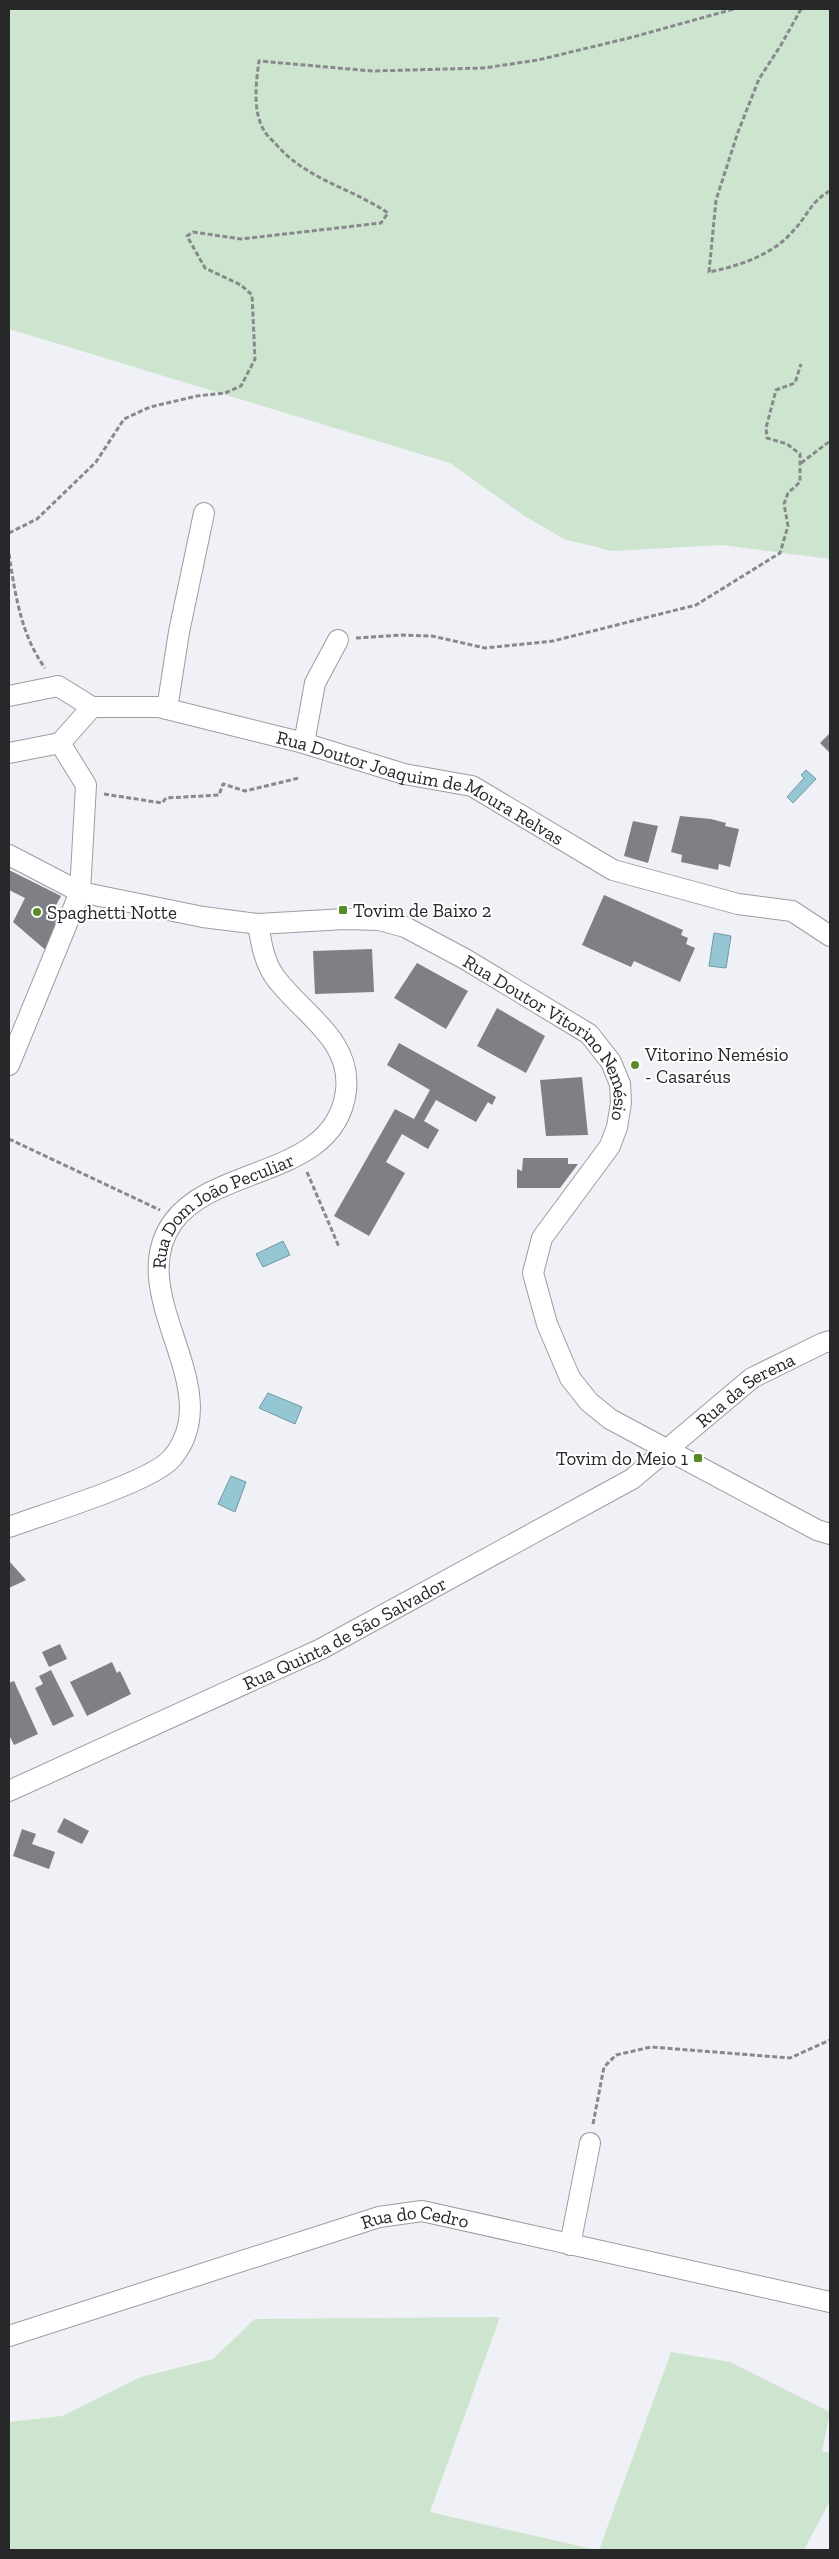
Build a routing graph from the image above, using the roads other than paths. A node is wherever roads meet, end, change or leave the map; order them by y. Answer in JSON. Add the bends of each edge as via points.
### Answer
{"nodes":[{"id":1,"x":204,"y":513,"type":"dead end"},
{"id":2,"x":338,"y":640,"type":"road end"},
{"id":3,"x":9,"y":696,"type":"edge"},
{"id":4,"x":92,"y":707,"type":"junction"},
{"id":5,"x":167,"y":709,"type":"junction"},
{"id":6,"x":60,"y":742,"type":"junction"},
{"id":7,"x":304,"y":743,"type":"junction"},
{"id":8,"x":9,"y":753,"type":"edge"},
{"id":9,"x":9,"y":855,"type":"edge"},
{"id":10,"x":80,"y":892,"type":"junction"},
{"id":11,"x":258,"y":924,"type":"junction"},
{"id":12,"x":830,"y":936,"type":"edge"},
{"id":13,"x":9,"y":1065,"type":"edge"},
{"id":14,"x":830,"y":1341,"type":"edge"},
{"id":15,"x":667,"y":1449,"type":"junction"},
{"id":16,"x":9,"y":1528,"type":"edge"},
{"id":17,"x":830,"y":1534,"type":"edge"},
{"id":18,"x":9,"y":1791,"type":"edge"},
{"id":19,"x":590,"y":2143,"type":"road end"},
{"id":20,"x":570,"y":2245,"type":"junction"},
{"id":21,"x":830,"y":2302,"type":"edge"},
{"id":22,"x":9,"y":2336,"type":"edge"}],
"edges":[{"from":1,"to":5,"type":"street"},
{"from":2,"to":7,"type":"street","via":[[315,683]]},
{"from":3,"to":4,"type":"street","via":[[58,686]]},
{"from":4,"to":5,"type":"street","name":"Rua Doutor Joaquim de Moura Relvas"},
{"from":4,"to":6,"type":"street"},
{"from":5,"to":7,"type":"street","name":"Rua Doutor Joaquim de Moura Relvas"},
{"from":6,"to":8,"type":"street"},
{"from":6,"to":10,"type":"street","via":[[86,785]]},
{"from":7,"to":12,"type":"street","name":"Rua Doutor Joaquim de Moura Relvas","via":[[404,774],[472,786],[613,870],[738,904],[792,910]]},
{"from":9,"to":10,"type":"street","name":"Rua Doutor Vitorino Nemésio"},
{"from":10,"to":11,"type":"street","name":"Rua Doutor Vitorino Nemésio","via":[[203,917]]},
{"from":10,"to":13,"type":"street"},
{"from":11,"to":15,"type":"street","name":"Rua Doutor Vitorino Nemésio","via":[[345,919],[380,920],[405,927],[465,959],[589,1034],[595,1041],[611,1062],[620,1084],[617,1126],[610,1146],[542,1238],[533,1273],[547,1324],[570,1378],[589,1402],[610,1419]]},
{"from":11,"to":16,"type":"street","name":"Rua Dom João Peculiar","via":[[264,954],[274,976],[336,1043],[345,1064],[346,1090],[341,1112],[330,1131],[313,1148],[210,1194],[174,1221],[164,1240],[158,1268],[160,1287],[189,1391],[190,1414],[185,1435],[172,1458],[148,1476]]},
{"from":14,"to":15,"type":"street","name":"Rua da Serena","via":[[752,1378]]},
{"from":15,"to":17,"type":"street","name":"Rua Doutor Vitorino Nemésio"},
{"from":15,"to":18,"type":"street","name":"Rua Quinta de São Salvador","via":[[632,1479],[321,1649]]},
{"from":19,"to":20,"type":"street"},
{"from":20,"to":21,"type":"street","name":"Rua do Cedro"},
{"from":20,"to":22,"type":"street","name":"Rua do Cedro","via":[[422,2211],[379,2217]]}]}
